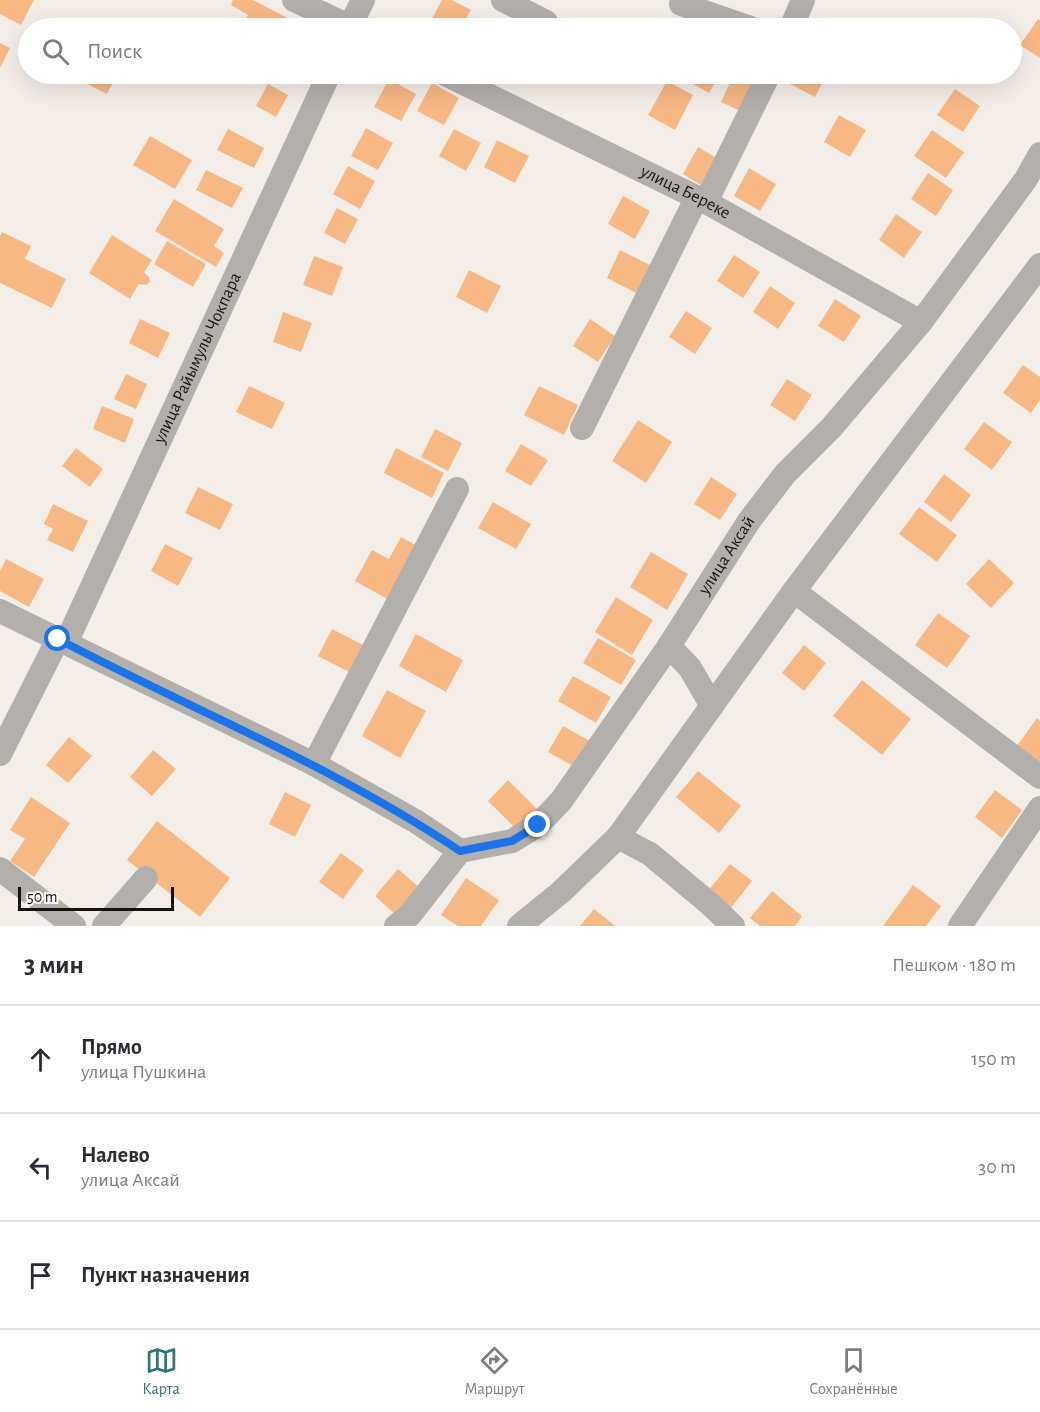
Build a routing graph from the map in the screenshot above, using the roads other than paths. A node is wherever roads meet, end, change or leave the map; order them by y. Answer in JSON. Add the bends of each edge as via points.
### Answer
{"nodes":[{"id":1,"x":294,"y":0,"type":"edge"},
{"id":2,"x":363,"y":0,"type":"edge"},
{"id":3,"x":503,"y":0,"type":"edge"},
{"id":4,"x":803,"y":0,"type":"edge"},
{"id":5,"x":681,"y":3,"type":"dead end"},
{"id":6,"x":331,"y":18,"type":"edge"},
{"id":7,"x":355,"y":18,"type":"edge"},
{"id":8,"x":538,"y":18,"type":"edge"},
{"id":9,"x":723,"y":18,"type":"edge"},
{"id":10,"x":795,"y":18,"type":"edge"},
{"id":11,"x":324,"y":84,"type":"edge"},
{"id":12,"x":466,"y":84,"type":"edge"},
{"id":13,"x":765,"y":84,"type":"edge"},
{"id":14,"x":1040,"y":154,"type":"edge"},
{"id":15,"x":702,"y":199,"type":"junction"},
{"id":16,"x":1040,"y":265,"type":"edge"},
{"id":17,"x":921,"y":322,"type":"junction"},
{"id":18,"x":582,"y":428,"type":"dead end"},
{"id":19,"x":457,"y":489,"type":"dead end"},
{"id":20,"x":794,"y":591,"type":"junction"},
{"id":21,"x":0,"y":611,"type":"edge"},
{"id":22,"x":62,"y":641,"type":"junction"},
{"id":23,"x":669,"y":646,"type":"junction"},
{"id":24,"x":712,"y":706,"type":"junction"},
{"id":25,"x":0,"y":754,"type":"edge"},
{"id":26,"x":314,"y":764,"type":"junction"},
{"id":27,"x":1040,"y":777,"type":"edge"},
{"id":28,"x":1040,"y":808,"type":"edge"},
{"id":29,"x":618,"y":837,"type":"junction"},
{"id":30,"x":460,"y":851,"type":"junction"},
{"id":31,"x":0,"y":869,"type":"edge"},
{"id":32,"x":146,"y":878,"type":"dead end"},
{"id":33,"x":74,"y":926,"type":"edge"},
{"id":34,"x":104,"y":926,"type":"edge"},
{"id":35,"x":396,"y":926,"type":"edge"},
{"id":36,"x":519,"y":926,"type":"edge"},
{"id":37,"x":733,"y":926,"type":"edge"},
{"id":38,"x":960,"y":926,"type":"edge"}],
"edges":[{"from":1,"to":6,"type":"street"},
{"from":2,"to":7,"type":"street"},
{"from":3,"to":8,"type":"street"},
{"from":4,"to":10,"type":"street"},
{"from":5,"to":9,"type":"street"},
{"from":11,"to":22,"type":"street","name":"улица Райымулы Чокпара"},
{"from":12,"to":15,"type":"street","name":"улица Береке"},
{"from":13,"to":15,"type":"street"},
{"from":14,"to":17,"type":"street","name":"улица Аксай","via":[[1026,179]]},
{"from":15,"to":17,"type":"street","name":"улица Береке"},
{"from":15,"to":18,"type":"street"},
{"from":16,"to":20,"type":"street"},
{"from":17,"to":23,"type":"street","name":"улица Аксай","via":[[832,427],[785,474],[749,521]]},
{"from":19,"to":26,"type":"street"},
{"from":20,"to":24,"type":"street"},
{"from":20,"to":27,"type":"street"},
{"from":21,"to":22,"type":"street"},
{"from":22,"to":25,"type":"street","name":"улица Райымулы Чокпара"},
{"from":22,"to":26,"type":"street"},
{"from":23,"to":24,"type":"street","via":[[690,668]]},
{"from":23,"to":30,"type":"street","name":"улица Аксай","via":[[561,801],[538,825],[512,841]]},
{"from":24,"to":29,"type":"street"},
{"from":26,"to":30,"type":"street"},
{"from":28,"to":38,"type":"street"},
{"from":29,"to":36,"type":"street"},
{"from":29,"to":37,"type":"street","via":[[650,854]]},
{"from":30,"to":35,"type":"street","via":[[409,916]]},
{"from":31,"to":33,"type":"street"},
{"from":32,"to":34,"type":"street"}]}
